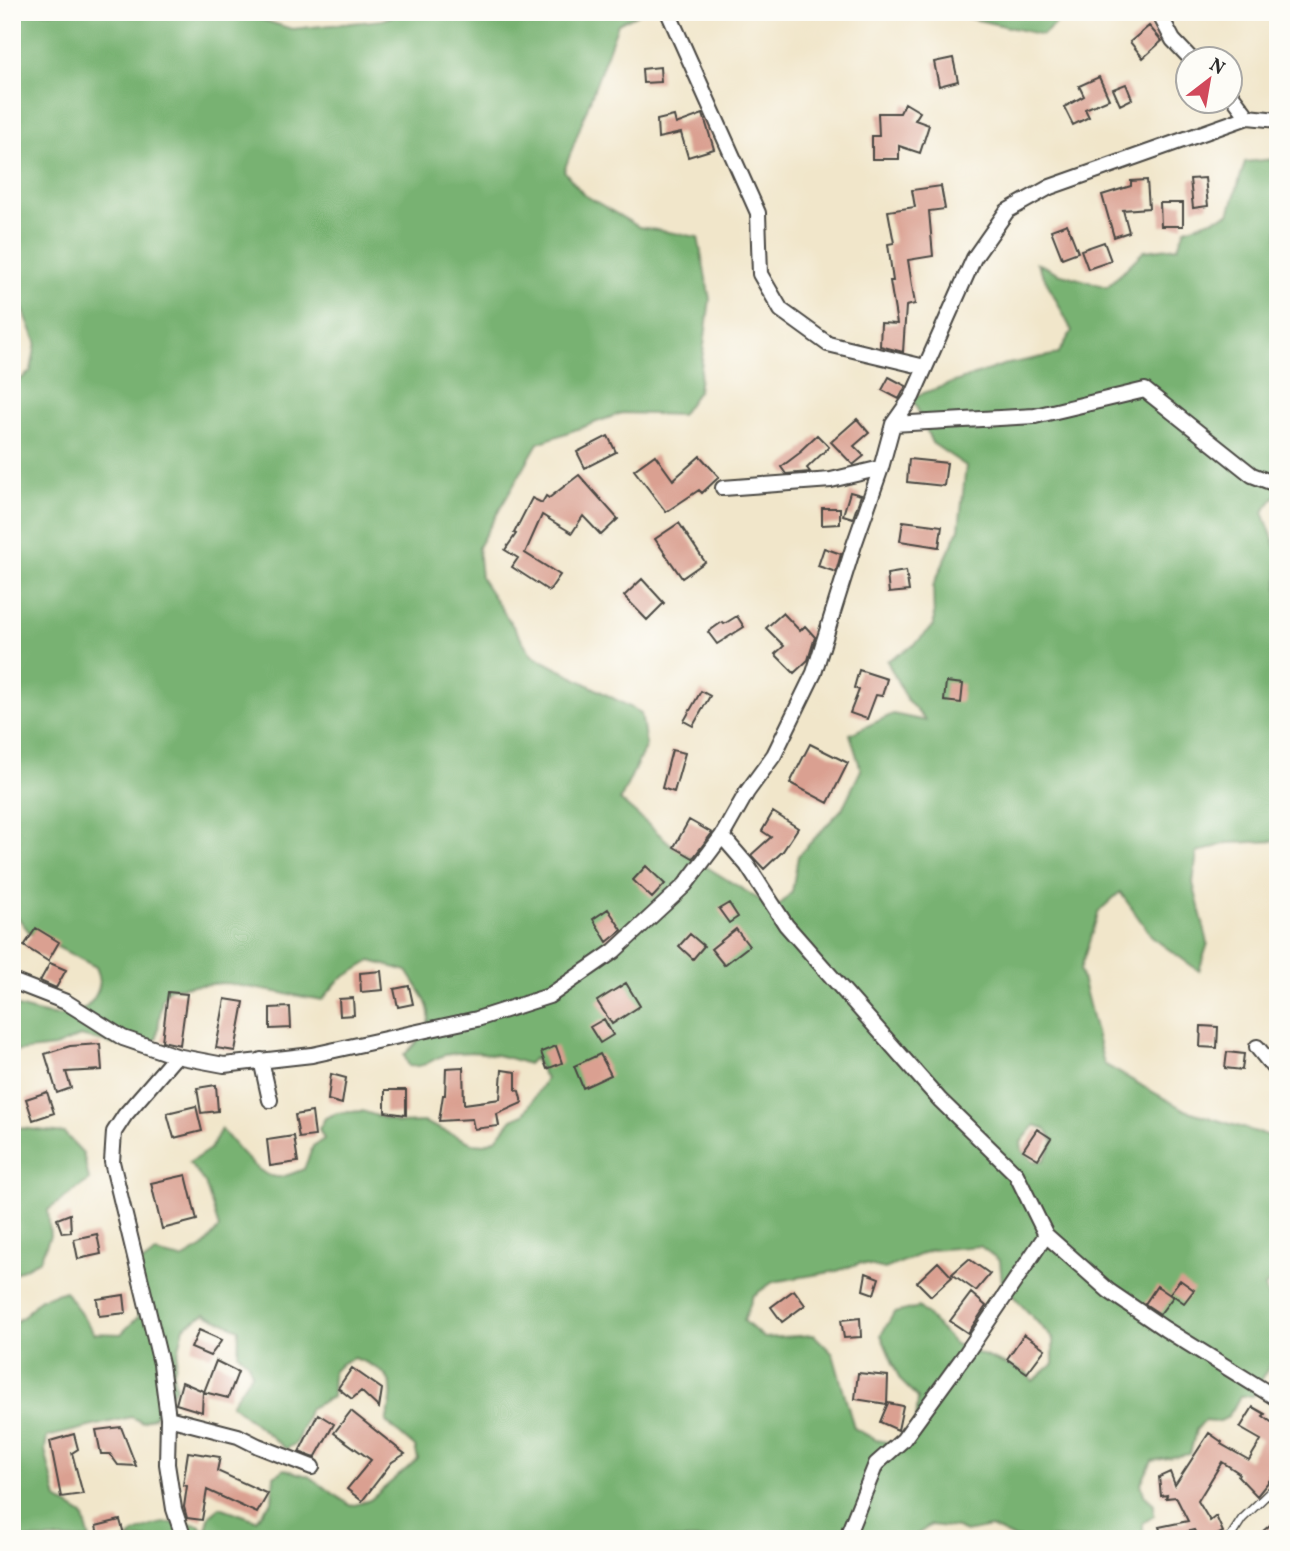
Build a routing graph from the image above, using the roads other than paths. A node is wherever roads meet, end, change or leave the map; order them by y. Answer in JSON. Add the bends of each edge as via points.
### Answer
{"nodes":[{"id":1,"x":668,"y":12,"type":"edge"},
{"id":2,"x":1161,"y":17,"type":"dead end"},
{"id":3,"x":1179,"y":46,"type":"edge"},
{"id":4,"x":1244,"y":109,"type":"edge"},
{"id":5,"x":1248,"y":117,"type":"junction"},
{"id":6,"x":1278,"y":120,"type":"edge"},
{"id":7,"x":925,"y":367,"type":"junction"},
{"id":8,"x":893,"y":424,"type":"junction"},
{"id":9,"x":881,"y":468,"type":"junction"},
{"id":10,"x":1278,"y":485,"type":"edge"},
{"id":11,"x":723,"y":488,"type":"dead end"},
{"id":12,"x":722,"y":836,"type":"junction"},
{"id":13,"x":12,"y":981,"type":"edge"},
{"id":14,"x":1257,"y":1047,"type":"dead end"},
{"id":15,"x":176,"y":1056,"type":"junction"},
{"id":16,"x":261,"y":1060,"type":"junction"},
{"id":17,"x":1278,"y":1073,"type":"edge"},
{"id":18,"x":270,"y":1100,"type":"dead end"},
{"id":19,"x":1046,"y":1235,"type":"junction"},
{"id":20,"x":1278,"y":1399,"type":"edge"},
{"id":21,"x":168,"y":1418,"type":"junction"},
{"id":22,"x":312,"y":1467,"type":"dead end"},
{"id":23,"x":1278,"y":1483,"type":"edge"},
{"id":24,"x":184,"y":1539,"type":"edge"},
{"id":25,"x":846,"y":1539,"type":"edge"},
{"id":26,"x":1228,"y":1539,"type":"edge"}],
"edges":[{"from":1,"to":7,"type":"street","via":[[758,213],[760,274],[781,310],[828,344]]},
{"from":2,"to":3,"type":"street"},
{"from":4,"to":5,"type":"street"},
{"from":5,"to":6,"type":"street"},
{"from":5,"to":7,"type":"street","via":[[1050,187],[1007,211],[974,258]]},
{"from":7,"to":8,"type":"street"},
{"from":8,"to":9,"type":"street"},
{"from":8,"to":10,"type":"street","via":[[1035,416],[1145,390],[1252,475]]},
{"from":9,"to":11,"type":"street","via":[[831,480]]},
{"from":9,"to":12,"type":"street","via":[[814,673],[774,755]]},
{"from":12,"to":16,"type":"street","via":[[685,885],[614,951],[549,996],[477,1019],[312,1055]]},
{"from":12,"to":19,"type":"street","via":[[786,925],[940,1100],[1016,1174]]},
{"from":13,"to":15,"type":"street","via":[[66,1002],[122,1038]]},
{"from":14,"to":17,"type":"street"},
{"from":15,"to":16,"type":"street","via":[[224,1065]]},
{"from":15,"to":21,"type":"street","via":[[119,1123],[112,1162],[161,1364]]},
{"from":16,"to":18,"type":"street"},
{"from":19,"to":20,"type":"street","via":[[1109,1291]]},
{"from":19,"to":25,"type":"street","via":[[903,1440],[876,1464]]},
{"from":21,"to":22,"type":"street","via":[[238,1436]]},
{"from":21,"to":24,"type":"street","via":[[167,1464]]},
{"from":23,"to":26,"type":"lane"}]}
